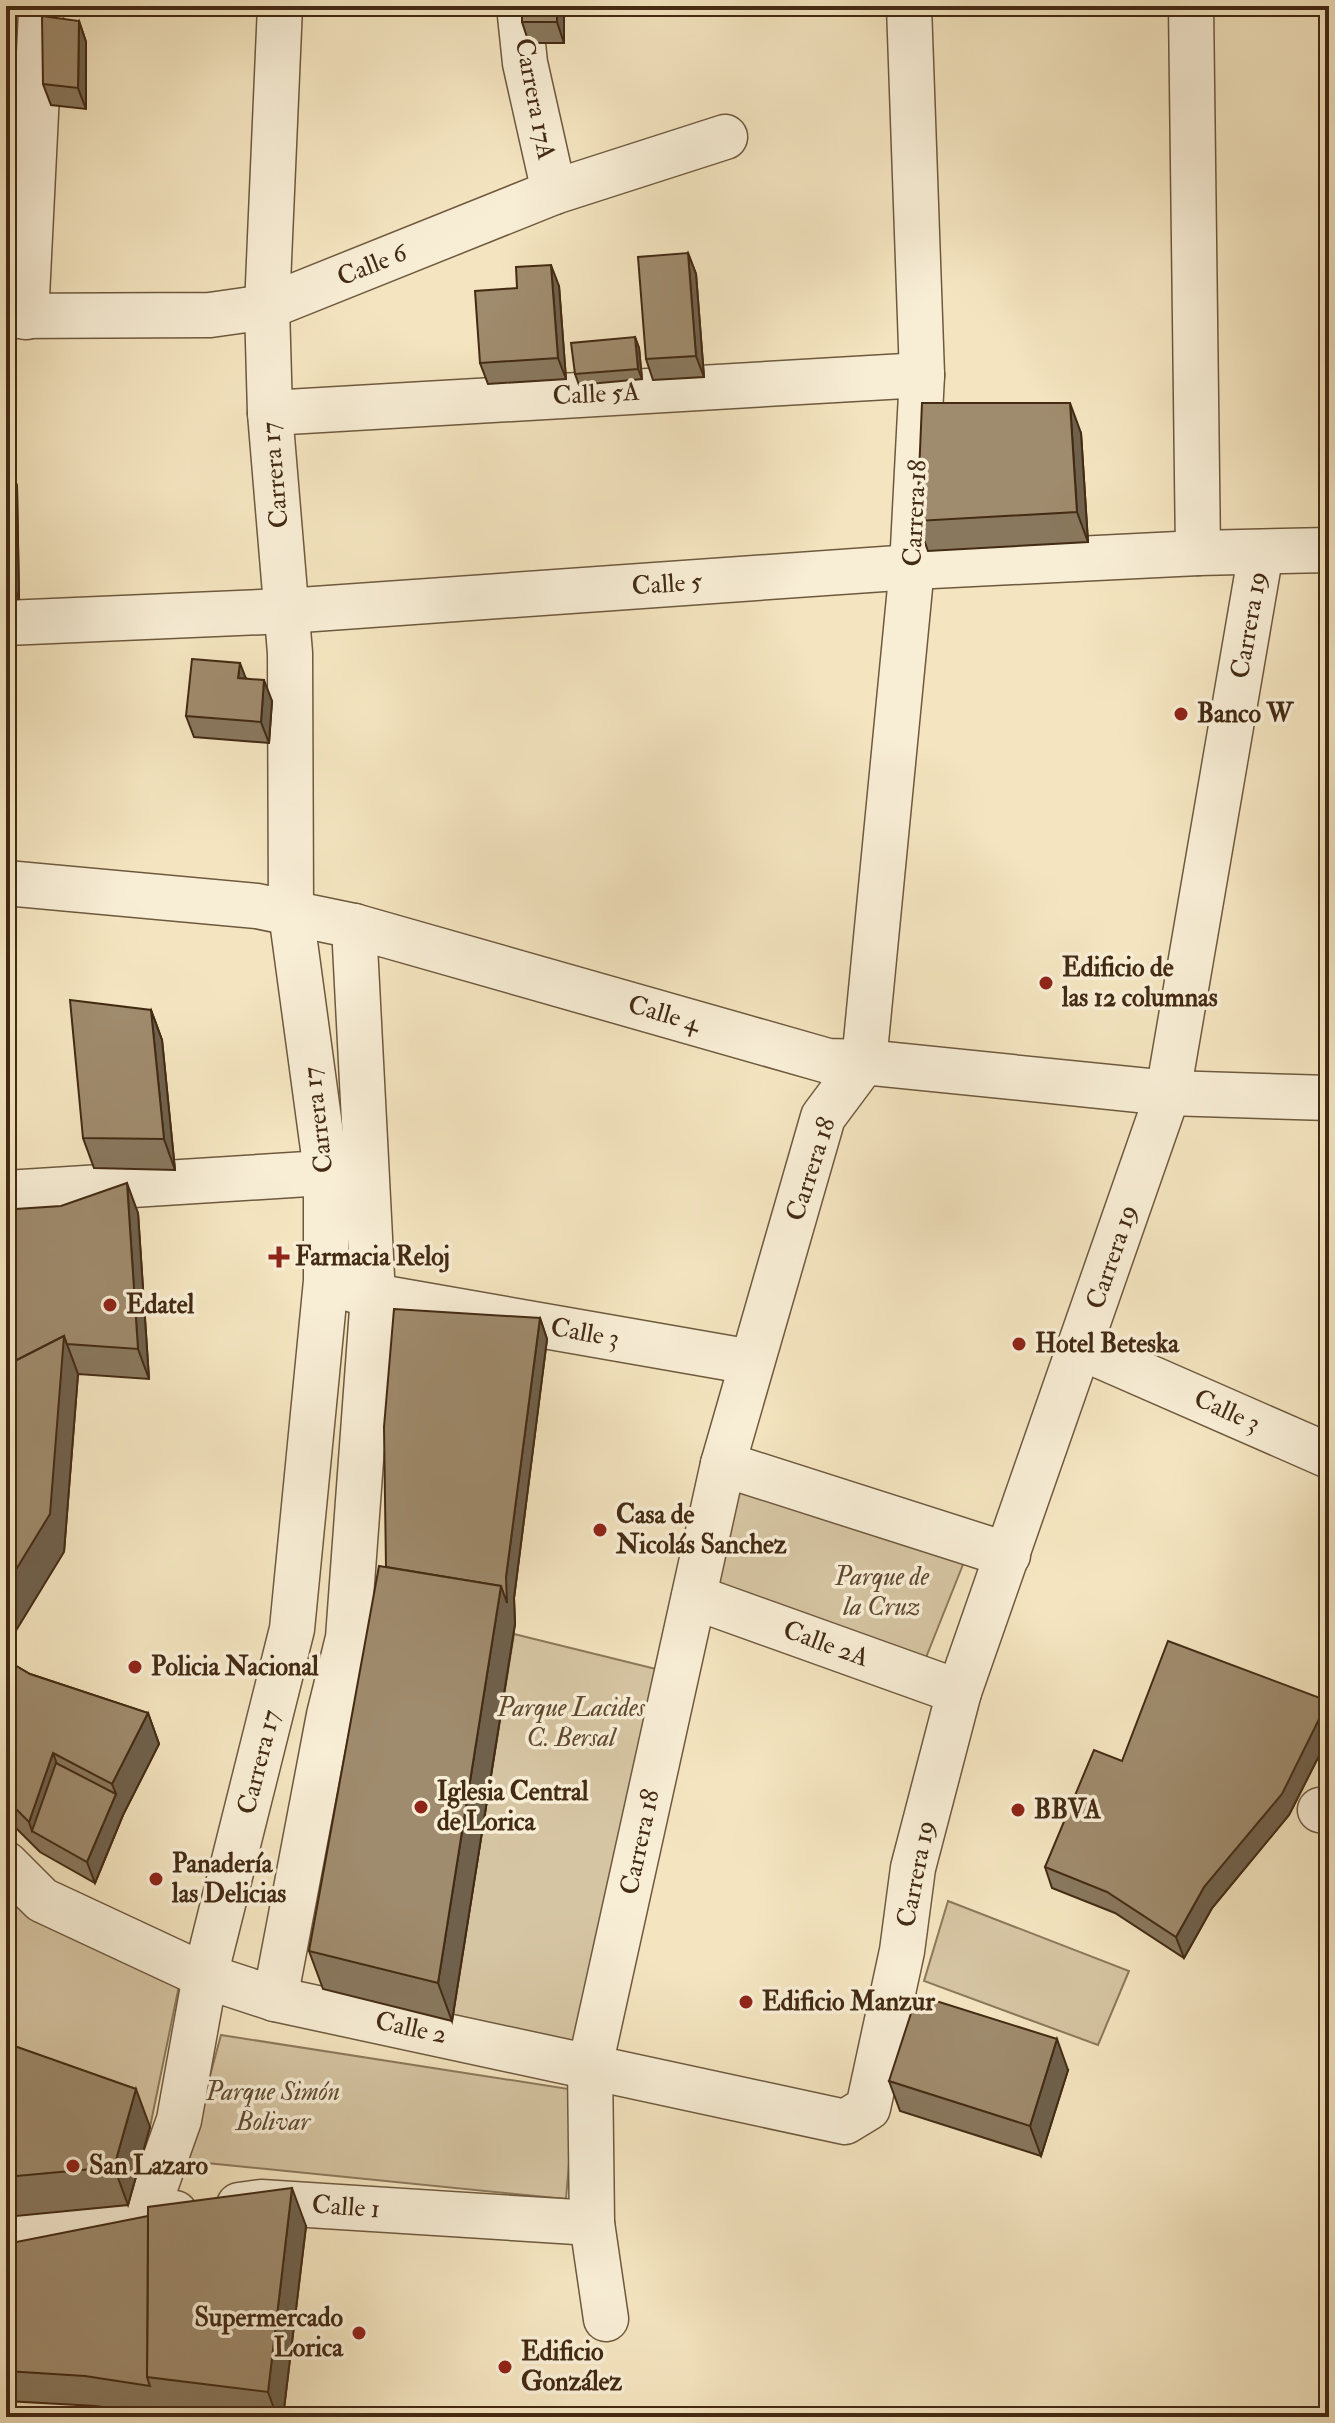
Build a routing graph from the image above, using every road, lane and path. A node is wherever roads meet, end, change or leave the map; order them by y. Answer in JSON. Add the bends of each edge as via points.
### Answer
{"nodes":[{"id":1,"x":280,"y":6,"type":"edge"},
{"id":2,"x":519,"y":6,"type":"edge"},
{"id":3,"x":909,"y":6,"type":"edge"},
{"id":4,"x":1191,"y":6,"type":"edge"},
{"id":5,"x":41,"y":12,"type":"dead end"},
{"id":6,"x":725,"y":137,"type":"dead end"},
{"id":7,"x":554,"y":192,"type":"junction"},
{"id":8,"x":267,"y":307,"type":"junction"},
{"id":9,"x":16,"y":316,"type":"edge"},
{"id":10,"x":922,"y":375,"type":"junction"},
{"id":11,"x":270,"y":413,"type":"junction"},
{"id":12,"x":1329,"y":550,"type":"edge"},
{"id":13,"x":1261,"y":552,"type":"junction"},
{"id":14,"x":1198,"y":553,"type":"junction"},
{"id":15,"x":912,"y":567,"type":"junction"},
{"id":16,"x":286,"y":611,"type":"junction"},
{"id":17,"x":6,"y":623,"type":"edge"},
{"id":18,"x":6,"y":883,"type":"edge"},
{"id":19,"x":291,"y":913,"type":"junction"},
{"id":20,"x":354,"y":926,"type":"junction"},
{"id":21,"x":864,"y":1062,"type":"junction"},
{"id":22,"x":1168,"y":1093,"type":"junction"},
{"id":23,"x":1329,"y":1098,"type":"edge"},
{"id":24,"x":347,"y":1171,"type":"junction"},
{"id":25,"x":6,"y":1193,"type":"edge"},
{"id":26,"x":326,"y":1281,"type":"junction"},
{"id":27,"x":373,"y":1296,"type":"junction"},
{"id":28,"x":1080,"y":1347,"type":"junction"},
{"id":29,"x":751,"y":1362,"type":"junction"},
{"id":30,"x":1329,"y":1456,"type":"edge"},
{"id":31,"x":723,"y":1464,"type":"junction"},
{"id":32,"x":1008,"y":1555,"type":"junction"},
{"id":33,"x":694,"y":1597,"type":"junction"},
{"id":34,"x":292,"y":1629,"type":"junction"},
{"id":35,"x":348,"y":1638,"type":"junction"},
{"id":36,"x":959,"y":1692,"type":"junction"},
{"id":37,"x":6,"y":1864,"type":"edge"},
{"id":38,"x":205,"y":1976,"type":"junction"},
{"id":39,"x":275,"y":1999,"type":"junction"},
{"id":40,"x":590,"y":2066,"type":"junction"},
{"id":41,"x":845,"y":2122,"type":"joint"},
{"id":42,"x":145,"y":2216,"type":"junction"},
{"id":43,"x":592,"y":2223,"type":"junction"},
{"id":44,"x":6,"y":2231,"type":"edge"},
{"id":45,"x":606,"y":2319,"type":"dead end"}],
"edges":[{"from":1,"to":8,"type":"street","name":"Carrera 17"},
{"from":2,"to":7,"type":"street","name":"Carrera 17A","via":[[525,63]]},
{"from":3,"to":10,"type":"street","name":"Carrera 18"},
{"from":4,"to":14,"type":"street"},
{"from":5,"to":9,"type":"street"},
{"from":6,"to":7,"type":"street","name":"Calle 6"},
{"from":7,"to":8,"type":"street","name":"Calle 6"},
{"from":8,"to":9,"type":"street","name":"Calle 6","via":[[210,315]]},
{"from":8,"to":11,"type":"street","name":"Carrera 17"},
{"from":10,"to":11,"type":"street","name":"Calle 5A"},
{"from":10,"to":15,"type":"street","name":"Carrera 18"},
{"from":11,"to":16,"type":"street","name":"Carrera 17"},
{"from":12,"to":13,"type":"street","name":"Calle 5"},
{"from":13,"to":14,"type":"street","name":"Calle 5"},
{"from":13,"to":22,"type":"street","name":"Carrera 19"},
{"from":14,"to":15,"type":"street","name":"Calle 5"},
{"from":15,"to":16,"type":"street","name":"Calle 5"},
{"from":15,"to":21,"type":"street","name":"Carrera 18"},
{"from":16,"to":17,"type":"street","name":"Calle 5"},
{"from":16,"to":19,"type":"street","name":"Carrera 17"},
{"from":18,"to":19,"type":"street","name":"Calle 4"},
{"from":19,"to":20,"type":"street","name":"Calle 4"},
{"from":19,"to":24,"type":"street","name":"Carrera 17"},
{"from":20,"to":21,"type":"street","name":"Calle 4","via":[[828,1061]]},
{"from":20,"to":24,"type":"street","name":"Carrera 17"},
{"from":21,"to":22,"type":"street","name":"Calle 4"},
{"from":21,"to":29,"type":"street","name":"Carrera 18","via":[[823,1117]]},
{"from":22,"to":23,"type":"street","name":"Calle 4"},
{"from":22,"to":28,"type":"street","name":"Carrera 19"},
{"from":24,"to":25,"type":"street"},
{"from":24,"to":26,"type":"street","name":"Carrera 17"},
{"from":24,"to":27,"type":"street","name":"Carrera 17"},
{"from":26,"to":27,"type":"street","name":"Calle 3"},
{"from":26,"to":34,"type":"street","name":"Carrera 17"},
{"from":27,"to":29,"type":"street","name":"Calle 3"},
{"from":27,"to":35,"type":"street","name":"Carrera 17"},
{"from":28,"to":30,"type":"street","name":"Calle 3"},
{"from":28,"to":32,"type":"street","name":"Carrera 19"},
{"from":29,"to":31,"type":"street","name":"Carrera 18"},
{"from":31,"to":32,"type":"street"},
{"from":31,"to":33,"type":"street","name":"Carrera 18"},
{"from":32,"to":36,"type":"street","name":"Carrera 19"},
{"from":33,"to":36,"type":"street","name":"Calle 2A"},
{"from":33,"to":40,"type":"street","name":"Carrera 18"},
{"from":34,"to":35,"type":"street"},
{"from":34,"to":38,"type":"street","name":"Carrera 17"},
{"from":35,"to":39,"type":"street","name":"Carrera 17"},
{"from":36,"to":41,"type":"street","name":"Carrera 19","via":[[913,1868],[902,1951],[868,2108]]},
{"from":37,"to":38,"type":"street","name":"Calle 2","via":[[42,1900]]},
{"from":38,"to":39,"type":"street","name":"Calle 2"},
{"from":38,"to":42,"type":"street","name":"Carrera 17","via":[[179,2120]]},
{"from":39,"to":40,"type":"street","name":"Calle 2"},
{"from":40,"to":41,"type":"street","name":"Calle 2"},
{"from":40,"to":43,"type":"street","name":"Carrera 18"},
{"from":42,"to":43,"type":"street","name":"Calle 1","via":[[261,2202]]},
{"from":42,"to":44,"type":"street","name":"Calle 1"},
{"from":43,"to":45,"type":"street","name":"Carrera 18"}]}
